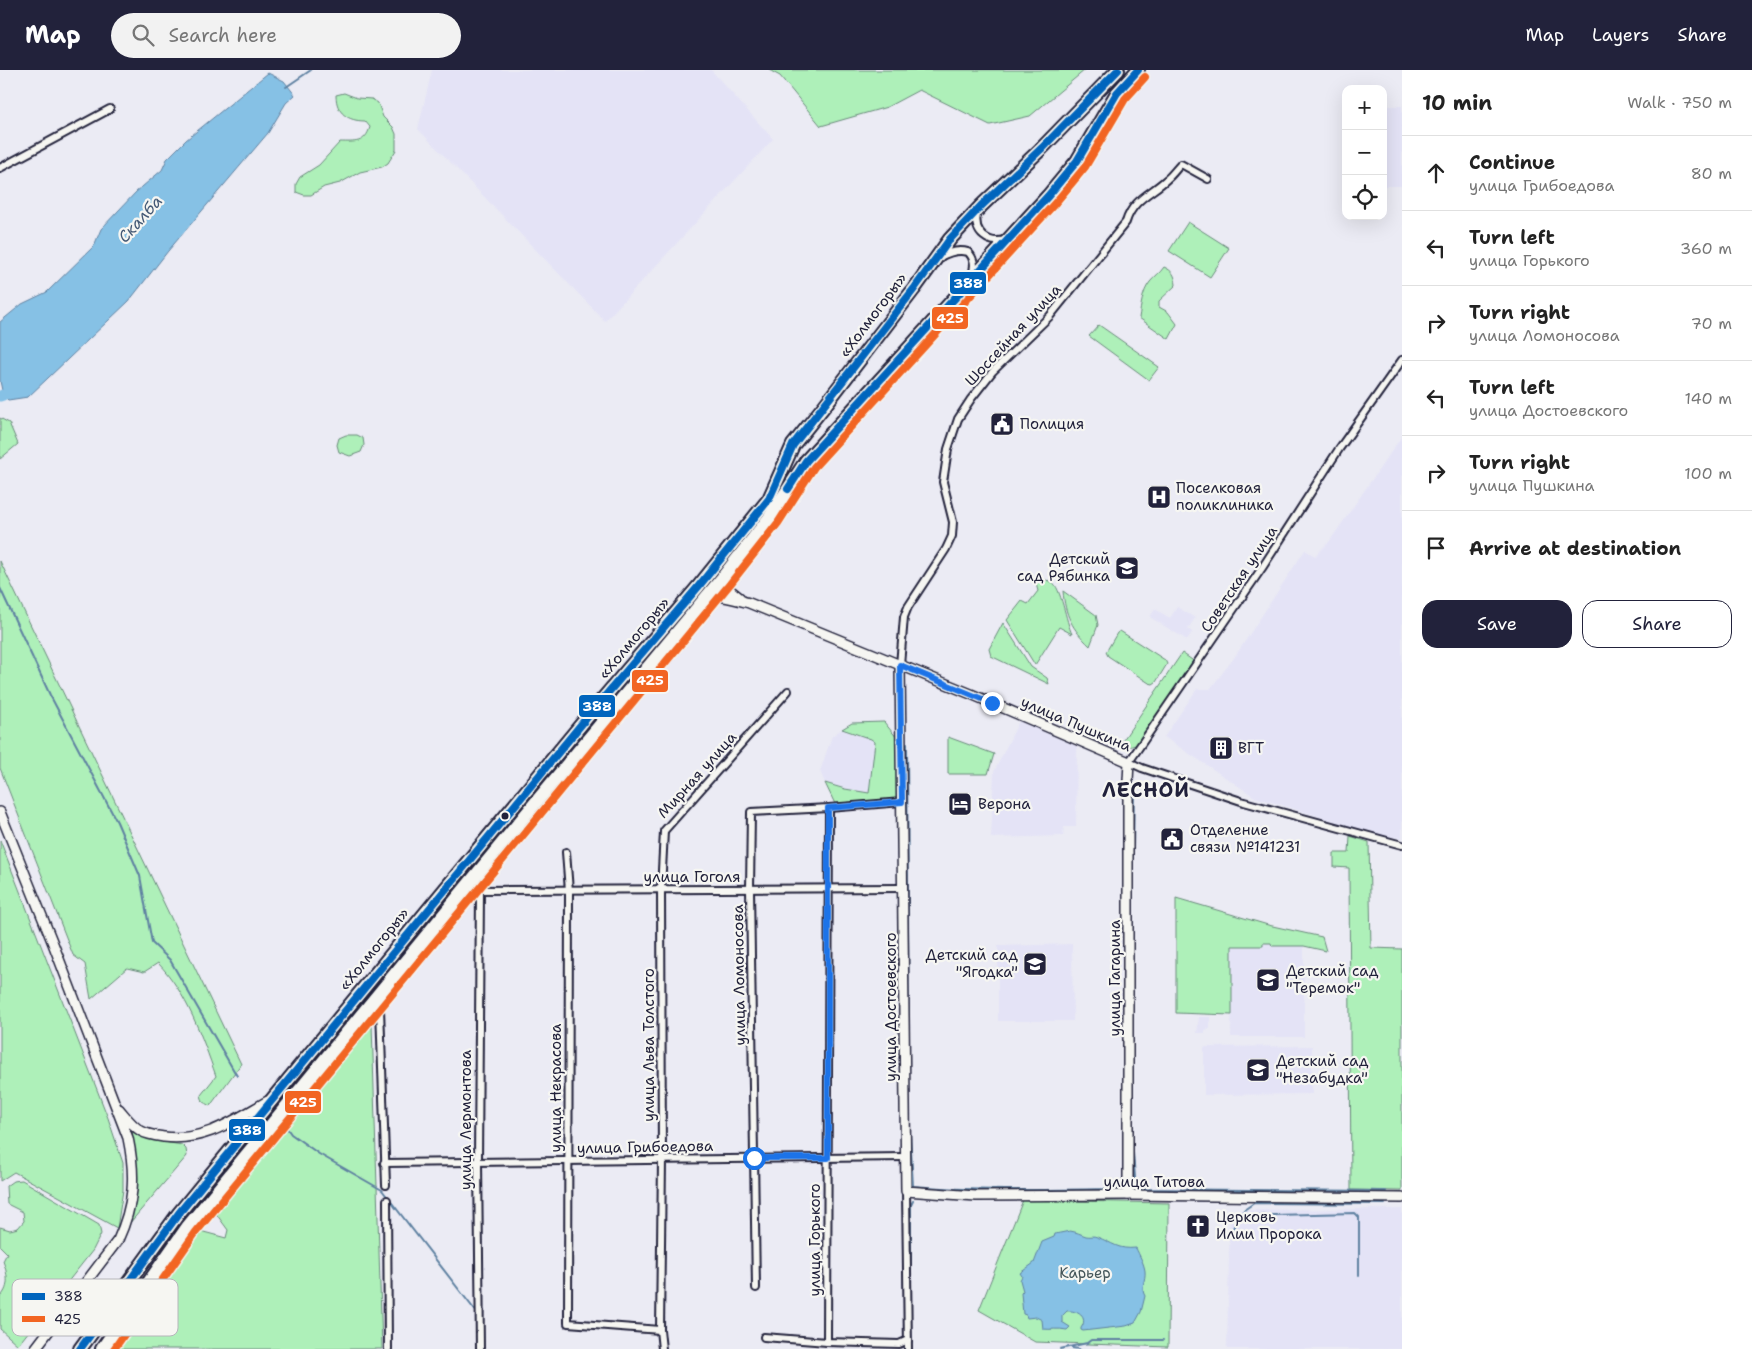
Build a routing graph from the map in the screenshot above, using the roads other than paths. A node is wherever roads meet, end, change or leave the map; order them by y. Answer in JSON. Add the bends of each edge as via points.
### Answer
{"nodes":[{"id":1,"x":1118,"y":70,"type":"edge"},
{"id":2,"x":1138,"y":70,"type":"edge"},
{"id":3,"x":110,"y":109,"type":"dead end"},
{"id":4,"x":0,"y":168,"type":"edge"},
{"id":5,"x":1208,"y":179,"type":"dead end"},
{"id":6,"x":981,"y":206,"type":"junction"},
{"id":7,"x":1013,"y":234,"type":"junction"},
{"id":8,"x":934,"y":261,"type":"junction"},
{"id":9,"x":966,"y":285,"type":"junction"},
{"id":10,"x":1402,"y":360,"type":"edge"},
{"id":11,"x":722,"y":578,"type":"junction"},
{"id":12,"x":706,"y":598,"type":"junction"},
{"id":13,"x":749,"y":603,"type":"junction"},
{"id":14,"x":900,"y":665,"type":"junction"},
{"id":15,"x":788,"y":691,"type":"dead end"},
{"id":16,"x":1129,"y":762,"type":"junction"},
{"id":17,"x":902,"y":802,"type":"junction"},
{"id":18,"x":828,"y":808,"type":"junction"},
{"id":19,"x":0,"y":812,"type":"edge"},
{"id":20,"x":1402,"y":845,"type":"edge"},
{"id":21,"x":566,"y":852,"type":"dead end"},
{"id":22,"x":903,"y":888,"type":"junction"},
{"id":23,"x":750,"y":889,"type":"junction"},
{"id":24,"x":480,"y":890,"type":"joint"},
{"id":25,"x":661,"y":890,"type":"junction"},
{"id":26,"x":828,"y":890,"type":"junction"},
{"id":27,"x":569,"y":891,"type":"junction"},
{"id":28,"x":380,"y":1008,"type":"dead end"},
{"id":29,"x":272,"y":1098,"type":"junction"},
{"id":30,"x":115,"y":1104,"type":"junction"},
{"id":31,"x":906,"y":1157,"type":"junction"},
{"id":32,"x":754,"y":1158,"type":"junction"},
{"id":33,"x":828,"y":1158,"type":"junction"},
{"id":34,"x":569,"y":1160,"type":"junction"},
{"id":35,"x":662,"y":1160,"type":"junction"},
{"id":36,"x":478,"y":1162,"type":"junction"},
{"id":37,"x":384,"y":1163,"type":"junction"},
{"id":38,"x":386,"y":1185,"type":"dead end"},
{"id":39,"x":906,"y":1191,"type":"junction"},
{"id":40,"x":1128,"y":1195,"type":"junction"},
{"id":41,"x":1402,"y":1198,"type":"edge"},
{"id":42,"x":387,"y":1200,"type":"dead end"},
{"id":43,"x":88,"y":1279,"type":"edge"},
{"id":44,"x":131,"y":1279,"type":"edge"},
{"id":45,"x":151,"y":1279,"type":"edge"},
{"id":46,"x":756,"y":1288,"type":"dead end"},
{"id":47,"x":660,"y":1330,"type":"junction"},
{"id":48,"x":45,"y":1336,"type":"edge"},
{"id":49,"x":89,"y":1336,"type":"edge"},
{"id":50,"x":111,"y":1336,"type":"edge"},
{"id":51,"x":764,"y":1337,"type":"dead end"},
{"id":52,"x":908,"y":1340,"type":"junction"},
{"id":53,"x":827,"y":1342,"type":"junction"},
{"id":54,"x":35,"y":1349,"type":"edge"},
{"id":55,"x":80,"y":1349,"type":"edge"},
{"id":56,"x":102,"y":1349,"type":"edge"},
{"id":57,"x":388,"y":1349,"type":"edge"},
{"id":58,"x":480,"y":1349,"type":"edge"},
{"id":59,"x":662,"y":1349,"type":"edge"},
{"id":60,"x":908,"y":1349,"type":"edge"}],
"edges":[{"from":1,"to":6,"type":"highway","name":"«Холмогоры»"},
{"from":2,"to":7,"type":"highway","name":"«Холмогоры»","via":[[1116,93],[1077,161]]},
{"from":3,"to":4,"type":"street"},
{"from":5,"to":14,"type":"street","name":"Шоссейная улица","via":[[1181,164],[1167,180],[1140,199],[1126,222],[1050,316],[993,371],[958,419],[948,449],[943,482],[953,522],[952,536],[908,607],[904,617]]},
{"from":6,"to":7,"type":"street","via":[[976,214],[976,224],[983,236],[991,241],[1000,241]]},
{"from":6,"to":8,"type":"highway","name":"«Холмогоры»"},
{"from":7,"to":9,"type":"highway","name":"«Холмогоры»"},
{"from":8,"to":9,"type":"street","via":[[958,250],[968,252],[974,266]]},
{"from":8,"to":29,"type":"highway","name":"«Холмогоры»","via":[[793,445],[769,499]]},
{"from":9,"to":11,"type":"highway","name":"«Холмогоры»","via":[[806,461],[770,517]]},
{"from":10,"to":16,"type":"street","name":"Советская улица"},
{"from":11,"to":12,"type":"highway","name":"«Холмогоры»"},
{"from":11,"to":13,"type":"street","via":[[725,586]]},
{"from":12,"to":13,"type":"street","via":[[730,597]]},
{"from":12,"to":45,"type":"highway","name":"«Холмогоры»","via":[[188,1226]]},
{"from":13,"to":14,"type":"street","name":"улица Пушкина"},
{"from":14,"to":16,"type":"street","name":"улица Пушкина"},
{"from":14,"to":17,"type":"street","name":"улица Достоевского"},
{"from":15,"to":25,"type":"street","name":"Мирная улица","via":[[664,831]]},
{"from":16,"to":20,"type":"street","name":"улица Пушкина","via":[[1244,802]]},
{"from":16,"to":40,"type":"street","name":"улица Гагарина"},
{"from":17,"to":18,"type":"street","name":"улица Ломоносова"},
{"from":17,"to":22,"type":"street","name":"улица Достоевского"},
{"from":18,"to":23,"type":"street","name":"улица Ломоносова","via":[[751,812]]},
{"from":18,"to":26,"type":"street","name":"улица Горького"},
{"from":19,"to":30,"type":"street"},
{"from":21,"to":27,"type":"street","name":"улица Некрасова"},
{"from":22,"to":26,"type":"street","name":"улица Гоголя"},
{"from":22,"to":31,"type":"street","name":"улица Достоевского"},
{"from":23,"to":25,"type":"street","name":"улица Гоголя"},
{"from":23,"to":26,"type":"street","name":"улица Гоголя"},
{"from":23,"to":32,"type":"street","name":"улица Ломоносова"},
{"from":24,"to":27,"type":"street","name":"улица Гоголя"},
{"from":24,"to":36,"type":"street","name":"улица Лермонтова"},
{"from":25,"to":27,"type":"street","name":"улица Гоголя"},
{"from":25,"to":35,"type":"street","name":"улица Льва Толстого"},
{"from":26,"to":33,"type":"street","name":"улица Горького"},
{"from":27,"to":34,"type":"street","name":"улица Некрасова"},
{"from":28,"to":37,"type":"street"},
{"from":29,"to":30,"type":"street","via":[[211,1132],[178,1139],[142,1132]]},
{"from":29,"to":44,"type":"highway","name":"«Холмогоры»","via":[[179,1213]]},
{"from":30,"to":43,"type":"street","via":[[133,1162],[132,1191],[126,1223],[118,1240]]},
{"from":31,"to":33,"type":"street","name":"улица Грибоедова"},
{"from":31,"to":39,"type":"street","name":"улица Достоевского"},
{"from":32,"to":33,"type":"street","name":"улица Грибоедова"},
{"from":32,"to":35,"type":"street","name":"улица Грибоедова"},
{"from":32,"to":46,"type":"street","name":"улица Ломоносова"},
{"from":33,"to":53,"type":"street","name":"улица Горького"},
{"from":34,"to":35,"type":"street","name":"улица Грибоедова"},
{"from":34,"to":36,"type":"street","name":"улица Грибоедова"},
{"from":34,"to":47,"type":"street","name":"улица Некрасова","via":[[568,1323]]},
{"from":35,"to":47,"type":"street","name":"улица Льва Толстого"},
{"from":36,"to":37,"type":"street","name":"улица Грибоедова"},
{"from":36,"to":58,"type":"street","name":"улица Лермонтова"},
{"from":37,"to":38,"type":"street"},
{"from":39,"to":40,"type":"street","name":"улица Титова","via":[[976,1196]]},
{"from":39,"to":52,"type":"street","name":"улица Достоевского"},
{"from":40,"to":41,"type":"street","name":"улица Титова"},
{"from":42,"to":57,"type":"street"},
{"from":47,"to":59,"type":"street","name":"улица Льва Толстого"},
{"from":48,"to":54,"type":"street"},
{"from":49,"to":55,"type":"highway","name":"«Холмогоры»"},
{"from":50,"to":56,"type":"highway","name":"«Холмогоры»"},
{"from":51,"to":53,"type":"street"},
{"from":52,"to":53,"type":"street","via":[[899,1344]]},
{"from":52,"to":60,"type":"street","name":"улица Достоевского"}]}
